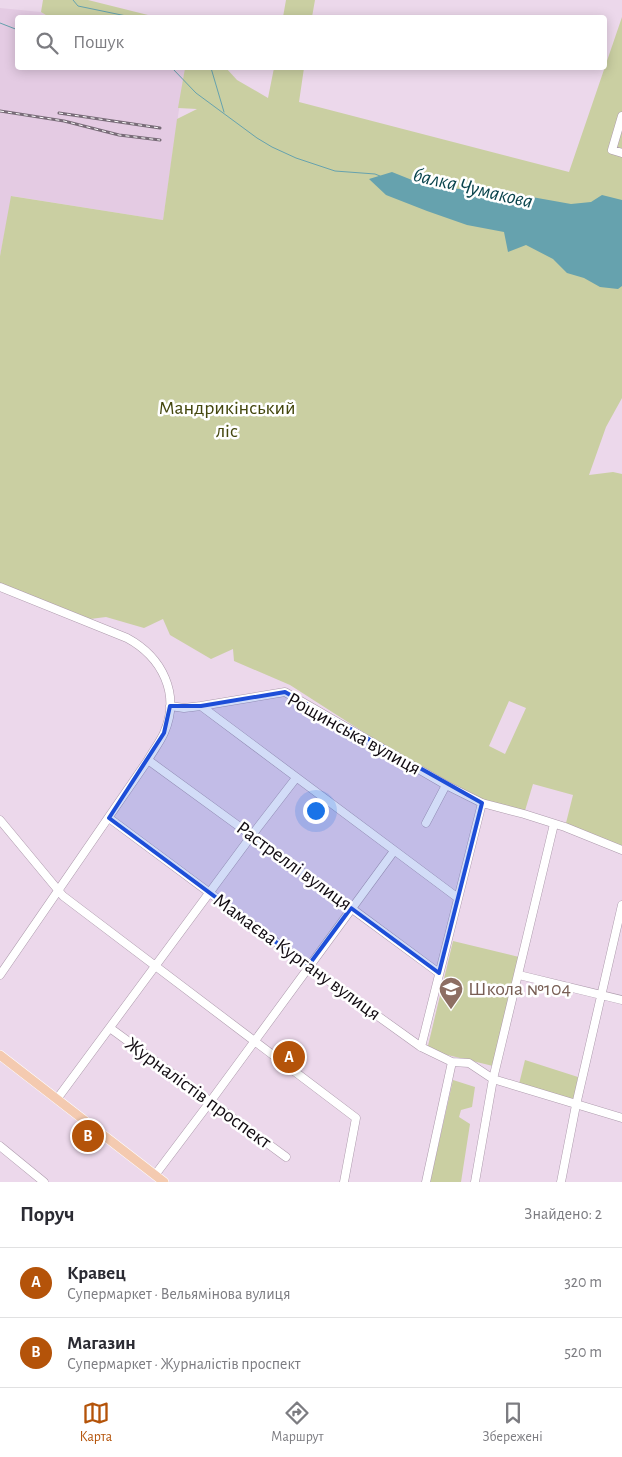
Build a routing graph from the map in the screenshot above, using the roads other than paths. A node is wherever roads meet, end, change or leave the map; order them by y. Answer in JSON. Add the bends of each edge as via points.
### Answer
{"nodes":[{"id":1,"x":622,"y":116,"type":"edge"},
{"id":2,"x":622,"y":153,"type":"edge"},
{"id":3,"x":0,"y":587,"type":"edge"},
{"id":4,"x":170,"y":706,"type":"junction"},
{"id":5,"x":201,"y":706,"type":"junction"},
{"id":6,"x":148,"y":760,"type":"junction"},
{"id":7,"x":296,"y":778,"type":"junction"},
{"id":8,"x":446,"y":785,"type":"junction"},
{"id":9,"x":482,"y":803,"type":"junction"},
{"id":10,"x":109,"y":818,"type":"junction"},
{"id":11,"x":0,"y":820,"type":"edge"},
{"id":12,"x":426,"y":823,"type":"dead end"},
{"id":13,"x":554,"y":824,"type":"junction"},
{"id":14,"x":252,"y":835,"type":"junction"},
{"id":15,"x":622,"y":850,"type":"edge"},
{"id":16,"x":394,"y":851,"type":"junction"},
{"id":17,"x":58,"y":890,"type":"junction"},
{"id":18,"x":210,"y":892,"type":"junction"},
{"id":19,"x":458,"y":898,"type":"junction"},
{"id":20,"x":622,"y":905,"type":"edge"},
{"id":21,"x":351,"y":908,"type":"junction"},
{"id":22,"x":308,"y":966,"type":"junction"},
{"id":23,"x":155,"y":968,"type":"junction"},
{"id":24,"x":439,"y":973,"type":"junction"},
{"id":25,"x":518,"y":974,"type":"junction"},
{"id":26,"x":0,"y":975,"type":"edge"},
{"id":27,"x":602,"y":995,"type":"junction"},
{"id":28,"x":622,"y":1000,"type":"edge"},
{"id":29,"x":110,"y":1028,"type":"junction"},
{"id":30,"x":255,"y":1040,"type":"junction"},
{"id":31,"x":421,"y":1047,"type":"junction"},
{"id":32,"x":0,"y":1055,"type":"edge"},
{"id":33,"x":452,"y":1062,"type":"junction"},
{"id":34,"x":493,"y":1079,"type":"junction"},
{"id":35,"x":57,"y":1099,"type":"junction"},
{"id":36,"x":210,"y":1102,"type":"junction"},
{"id":37,"x":576,"y":1105,"type":"junction"},
{"id":38,"x":622,"y":1118,"type":"edge"},
{"id":39,"x":0,"y":1146,"type":"edge"},
{"id":40,"x":286,"y":1158,"type":"dead end"},
{"id":41,"x":155,"y":1175,"type":"junction"},
{"id":42,"x":44,"y":1182,"type":"edge"},
{"id":43,"x":164,"y":1182,"type":"edge"},
{"id":44,"x":344,"y":1182,"type":"edge"},
{"id":45,"x":426,"y":1182,"type":"edge"},
{"id":46,"x":475,"y":1182,"type":"edge"},
{"id":47,"x":561,"y":1182,"type":"edge"}],
"edges":[{"from":1,"to":2,"type":"street","via":[[612,150]]},
{"from":3,"to":4,"type":"street","via":[[138,644],[157,663],[168,684]]},
{"from":4,"to":5,"type":"street","name":"Рощинська вулиця"},
{"from":4,"to":6,"type":"street","via":[[164,733]]},
{"from":5,"to":7,"type":"street"},
{"from":5,"to":8,"type":"street","name":"Рощинська вулиця","via":[[285,692]]},
{"from":6,"to":10,"type":"street"},
{"from":6,"to":14,"type":"street","name":"Растреллі вулиця"},
{"from":7,"to":14,"type":"street"},
{"from":7,"to":16,"type":"street"},
{"from":8,"to":9,"type":"street","name":"Рощинська вулиця"},
{"from":8,"to":12,"type":"street"},
{"from":9,"to":13,"type":"street","name":"Рощинська вулиця"},
{"from":9,"to":19,"type":"street"},
{"from":10,"to":17,"type":"street"},
{"from":10,"to":18,"type":"street","name":"Мамаєва Кургану вулиця"},
{"from":11,"to":17,"type":"street"},
{"from":13,"to":15,"type":"street","name":"Рощинська вулиця"},
{"from":13,"to":25,"type":"street"},
{"from":14,"to":18,"type":"street"},
{"from":14,"to":21,"type":"street","name":"Растреллі вулиця"},
{"from":16,"to":19,"type":"street"},
{"from":16,"to":21,"type":"street"},
{"from":17,"to":23,"type":"street"},
{"from":17,"to":26,"type":"street"},
{"from":18,"to":22,"type":"street","name":"Мамаєва Кургану вулиця"},
{"from":18,"to":23,"type":"street"},
{"from":19,"to":24,"type":"street"},
{"from":20,"to":27,"type":"street"},
{"from":21,"to":22,"type":"street"},
{"from":21,"to":24,"type":"street","name":"Растреллі вулиця"},
{"from":22,"to":30,"type":"street"},
{"from":22,"to":31,"type":"street","name":"Мамаєва Кургану вулиця"},
{"from":23,"to":29,"type":"street"},
{"from":23,"to":30,"type":"street"},
{"from":24,"to":31,"type":"street"},
{"from":25,"to":27,"type":"street"},
{"from":25,"to":34,"type":"street"},
{"from":27,"to":28,"type":"street"},
{"from":27,"to":37,"type":"street"},
{"from":29,"to":35,"type":"street"},
{"from":29,"to":36,"type":"street","name":"Журналістів проспект"},
{"from":30,"to":36,"type":"street"},
{"from":30,"to":44,"type":"street","via":[[356,1118]]},
{"from":31,"to":33,"type":"street","name":"Мамаєва Кургану вулиця"},
{"from":32,"to":35,"type":"main road"},
{"from":33,"to":34,"type":"street","name":"Мамаєва Кургану вулиця","via":[[469,1063]]},
{"from":33,"to":45,"type":"street"},
{"from":34,"to":37,"type":"street","name":"Мамаєва Кургану вулиця"},
{"from":34,"to":46,"type":"street"},
{"from":35,"to":41,"type":"main road"},
{"from":36,"to":40,"type":"street","name":"Журналістів проспект"},
{"from":36,"to":41,"type":"street"},
{"from":37,"to":38,"type":"street","name":"Мамаєва Кургану вулиця"},
{"from":37,"to":47,"type":"street"},
{"from":39,"to":42,"type":"street"},
{"from":41,"to":43,"type":"main road"}]}
